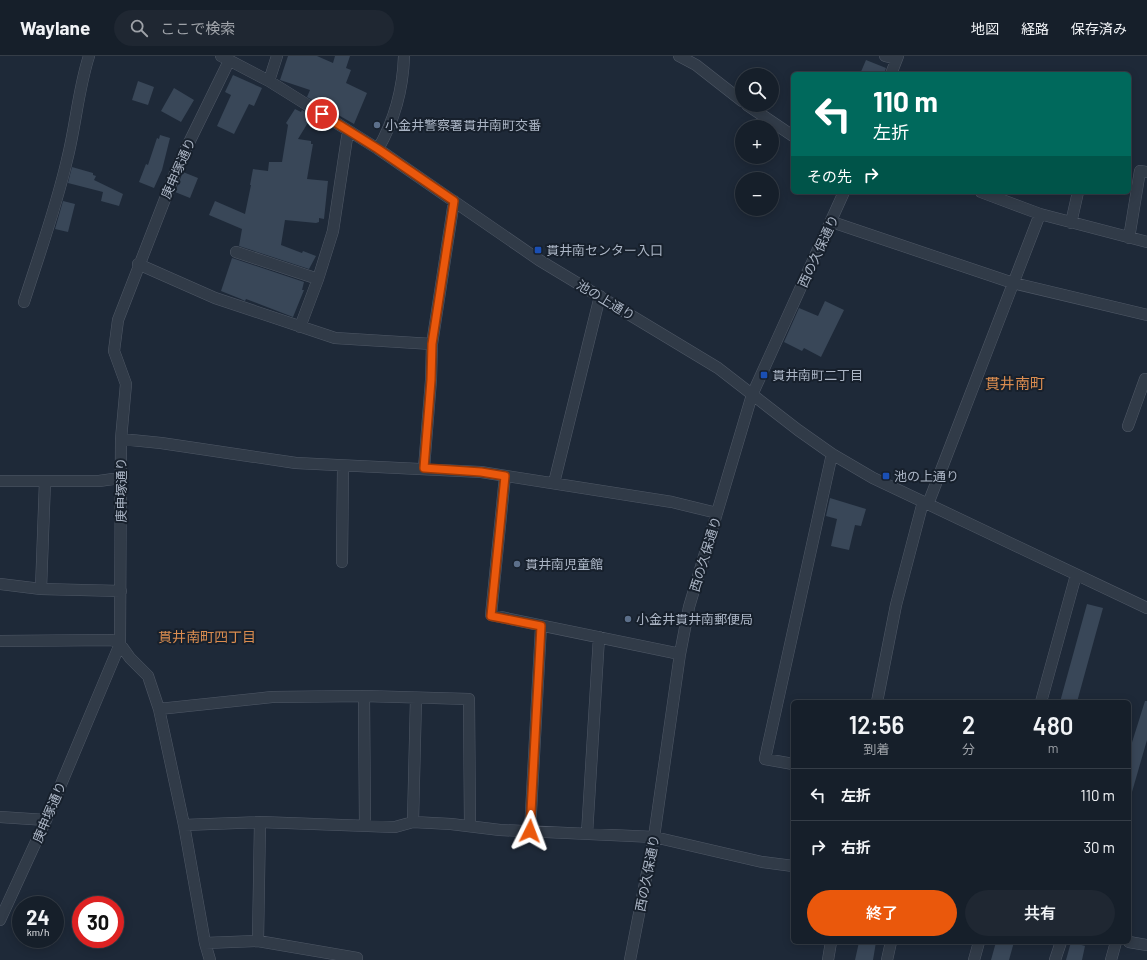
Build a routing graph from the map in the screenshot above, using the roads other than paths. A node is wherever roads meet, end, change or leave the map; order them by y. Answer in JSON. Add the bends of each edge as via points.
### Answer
{"nodes":[{"id":1,"x":89,"y":56,"type":"edge"},
{"id":2,"x":277,"y":56,"type":"edge"},
{"id":3,"x":404,"y":56,"type":"edge"},
{"id":4,"x":679,"y":56,"type":"edge"},
{"id":5,"x":885,"y":56,"type":"edge"},
{"id":6,"x":225,"y":58,"type":"edge"},
{"id":7,"x":898,"y":58,"type":"edge"},
{"id":8,"x":698,"y":60,"type":"edge"},
{"id":9,"x":892,"y":72,"type":"edge"},
{"id":10,"x":269,"y":81,"type":"junction"},
{"id":11,"x":735,"y":94,"type":"edge"},
{"id":12,"x":757,"y":112,"type":"edge"},
{"id":13,"x":348,"y":131,"type":"junction"},
{"id":14,"x":791,"y":135,"type":"edge"},
{"id":15,"x":378,"y":149,"type":"junction"},
{"id":16,"x":1147,"y":172,"type":"edge"},
{"id":17,"x":843,"y":194,"type":"edge"},
{"id":18,"x":986,"y":194,"type":"edge"},
{"id":19,"x":1078,"y":194,"type":"edge"},
{"id":20,"x":454,"y":201,"type":"junction"},
{"id":21,"x":1040,"y":214,"type":"junction"},
{"id":22,"x":832,"y":222,"type":"junction"},
{"id":23,"x":1071,"y":223,"type":"junction"},
{"id":24,"x":1129,"y":238,"type":"junction"},
{"id":25,"x":1147,"y":242,"type":"edge"},
{"id":26,"x":236,"y":252,"type":"dead end"},
{"id":27,"x":138,"y":264,"type":"junction"},
{"id":28,"x":318,"y":279,"type":"junction"},
{"id":29,"x":1013,"y":283,"type":"junction"},
{"id":30,"x":600,"y":296,"type":"junction"},
{"id":31,"x":24,"y":302,"type":"dead end"},
{"id":32,"x":1147,"y":315,"type":"edge"},
{"id":33,"x":300,"y":327,"type":"junction"},
{"id":34,"x":432,"y":344,"type":"junction"},
{"id":35,"x":1147,"y":379,"type":"edge"},
{"id":36,"x":752,"y":395,"type":"junction"},
{"id":37,"x":1128,"y":426,"type":"dead end"},
{"id":38,"x":121,"y":439,"type":"junction"},
{"id":39,"x":832,"y":454,"type":"junction"},
{"id":40,"x":343,"y":467,"type":"junction"},
{"id":41,"x":424,"y":468,"type":"junction"},
{"id":42,"x":505,"y":476,"type":"junction"},
{"id":43,"x":120,"y":478,"type":"junction"},
{"id":44,"x":0,"y":481,"type":"edge"},
{"id":45,"x":45,"y":481,"type":"junction"},
{"id":46,"x":554,"y":483,"type":"junction"},
{"id":47,"x":925,"y":503,"type":"junction"},
{"id":48,"x":717,"y":513,"type":"junction"},
{"id":49,"x":342,"y":562,"type":"dead end"},
{"id":50,"x":1076,"y":575,"type":"junction"},
{"id":51,"x":0,"y":584,"type":"edge"},
{"id":52,"x":41,"y":589,"type":"junction"},
{"id":53,"x":121,"y":591,"type":"junction"},
{"id":54,"x":1147,"y":608,"type":"edge"},
{"id":55,"x":541,"y":626,"type":"junction"},
{"id":56,"x":599,"y":637,"type":"junction"},
{"id":57,"x":0,"y":641,"type":"edge"},
{"id":58,"x":120,"y":644,"type":"junction"},
{"id":59,"x":680,"y":654,"type":"junction"},
{"id":60,"x":364,"y":696,"type":"junction"},
{"id":61,"x":416,"y":698,"type":"junction"},
{"id":62,"x":877,"y":700,"type":"edge"},
{"id":63,"x":1042,"y":700,"type":"edge"},
{"id":64,"x":160,"y":709,"type":"junction"},
{"id":65,"x":791,"y":764,"type":"edge"},
{"id":66,"x":0,"y":817,"type":"edge"},
{"id":67,"x":46,"y":820,"type":"junction"},
{"id":68,"x":260,"y":822,"type":"junction"},
{"id":69,"x":413,"y":822,"type":"junction"},
{"id":70,"x":184,"y":825,"type":"junction"},
{"id":71,"x":365,"y":826,"type":"junction"},
{"id":72,"x":470,"y":826,"type":"junction"},
{"id":73,"x":530,"y":831,"type":"junction"},
{"id":74,"x":587,"y":834,"type":"junction"},
{"id":75,"x":654,"y":837,"type":"junction"},
{"id":76,"x":791,"y":866,"type":"edge"},
{"id":77,"x":1,"y":916,"type":"edge"},
{"id":78,"x":258,"y":941,"type":"junction"},
{"id":79,"x":1131,"y":942,"type":"edge"},
{"id":80,"x":205,"y":943,"type":"junction"},
{"id":81,"x":832,"y":944,"type":"edge"},
{"id":82,"x":891,"y":944,"type":"edge"},
{"id":83,"x":978,"y":944,"type":"edge"},
{"id":84,"x":1060,"y":944,"type":"edge"},
{"id":85,"x":1115,"y":944,"type":"edge"},
{"id":86,"x":1147,"y":945,"type":"edge"},
{"id":87,"x":210,"y":960,"type":"edge"},
{"id":88,"x":357,"y":960,"type":"edge"},
{"id":89,"x":630,"y":960,"type":"edge"},
{"id":90,"x":828,"y":960,"type":"edge"},
{"id":91,"x":887,"y":960,"type":"edge"},
{"id":92,"x":974,"y":960,"type":"edge"},
{"id":93,"x":1055,"y":960,"type":"edge"},
{"id":94,"x":1111,"y":960,"type":"edge"}],
"edges":[{"from":1,"to":31,"type":"street","via":[[81,83],[67,159]]},
{"from":2,"to":10,"type":"street"},
{"from":3,"to":15,"type":"street","via":[[402,89],[389,130]]},
{"from":4,"to":8,"type":"street"},
{"from":5,"to":7,"type":"street"},
{"from":6,"to":10,"type":"street","name":"池の上通り"},
{"from":6,"to":27,"type":"street","name":"庚申塚通り"},
{"from":7,"to":9,"type":"street"},
{"from":8,"to":11,"type":"street"},
{"from":10,"to":13,"type":"street","name":"池の上通り"},
{"from":12,"to":14,"type":"street"},
{"from":13,"to":15,"type":"street","name":"池の上通り"},
{"from":13,"to":28,"type":"street","via":[[333,231]]},
{"from":15,"to":20,"type":"street","name":"池の上通り"},
{"from":16,"to":24,"type":"street","via":[[1140,171]]},
{"from":17,"to":22,"type":"street","name":"西の久保通り"},
{"from":18,"to":21,"type":"street"},
{"from":19,"to":23,"type":"street"},
{"from":20,"to":30,"type":"street","name":"池の上通り","via":[[539,260]]},
{"from":20,"to":34,"type":"street"},
{"from":21,"to":23,"type":"street"},
{"from":21,"to":29,"type":"street"},
{"from":22,"to":29,"type":"street"},
{"from":22,"to":36,"type":"street","name":"西の久保通り"},
{"from":23,"to":24,"type":"street"},
{"from":24,"to":25,"type":"street"},
{"from":26,"to":28,"type":"street"},
{"from":27,"to":33,"type":"street","via":[[215,298]]},
{"from":27,"to":38,"type":"street","name":"庚申塚通り","via":[[118,320],[114,351],[126,384]]},
{"from":28,"to":33,"type":"street"},
{"from":29,"to":32,"type":"street"},
{"from":29,"to":47,"type":"street"},
{"from":30,"to":36,"type":"street","name":"池の上通り","via":[[718,368]]},
{"from":30,"to":46,"type":"street"},
{"from":33,"to":34,"type":"street","via":[[334,338]]},
{"from":34,"to":41,"type":"street"},
{"from":35,"to":37,"type":"street"},
{"from":36,"to":39,"type":"street","name":"池の上通り"},
{"from":36,"to":48,"type":"street","name":"西の久保通り"},
{"from":38,"to":40,"type":"street"},
{"from":38,"to":43,"type":"street","name":"庚申塚通り"},
{"from":39,"to":47,"type":"street","name":"池の上通り","via":[[873,478]]},
{"from":39,"to":65,"type":"street","via":[[765,759]]},
{"from":40,"to":41,"type":"street"},
{"from":40,"to":49,"type":"street"},
{"from":41,"to":42,"type":"street"},
{"from":42,"to":46,"type":"street"},
{"from":42,"to":55,"type":"street","via":[[491,616]]},
{"from":43,"to":45,"type":"street"},
{"from":43,"to":53,"type":"street","name":"庚申塚通り"},
{"from":44,"to":45,"type":"street"},
{"from":45,"to":52,"type":"street"},
{"from":46,"to":48,"type":"street","via":[[672,502]]},
{"from":47,"to":50,"type":"street","name":"池の上通り"},
{"from":47,"to":62,"type":"street","via":[[896,605]]},
{"from":48,"to":59,"type":"street","name":"西の久保通り","via":[[689,607]]},
{"from":50,"to":54,"type":"street","name":"池の上通り"},
{"from":50,"to":63,"type":"street"},
{"from":51,"to":52,"type":"street"},
{"from":52,"to":53,"type":"street"},
{"from":53,"to":58,"type":"street","name":"庚申塚通り"},
{"from":55,"to":56,"type":"street"},
{"from":55,"to":73,"type":"street"},
{"from":56,"to":59,"type":"street"},
{"from":56,"to":74,"type":"street"},
{"from":57,"to":58,"type":"street","via":[[112,640]]},
{"from":58,"to":64,"type":"street","via":[[148,676]]},
{"from":58,"to":67,"type":"street","name":"庚申塚通り"},
{"from":59,"to":75,"type":"street","name":"西の久保通り"},
{"from":60,"to":61,"type":"street"},
{"from":60,"to":64,"type":"street","via":[[272,697]]},
{"from":60,"to":71,"type":"street"},
{"from":61,"to":69,"type":"street"},
{"from":61,"to":72,"type":"street","via":[[469,699]]},
{"from":64,"to":70,"type":"street"},
{"from":66,"to":67,"type":"street"},
{"from":67,"to":77,"type":"street","name":"庚申塚通り"},
{"from":68,"to":70,"type":"street"},
{"from":68,"to":71,"type":"street"},
{"from":68,"to":78,"type":"street"},
{"from":69,"to":71,"type":"street","via":[[395,827]]},
{"from":69,"to":72,"type":"street"},
{"from":70,"to":80,"type":"street"},
{"from":72,"to":73,"type":"street"},
{"from":73,"to":74,"type":"street"},
{"from":74,"to":75,"type":"street"},
{"from":75,"to":76,"type":"street","via":[[762,862]]},
{"from":75,"to":89,"type":"street","name":"西の久保通り"},
{"from":78,"to":80,"type":"street"},
{"from":78,"to":88,"type":"street"},
{"from":79,"to":86,"type":"street"},
{"from":80,"to":87,"type":"street"},
{"from":81,"to":90,"type":"street"},
{"from":82,"to":91,"type":"street"},
{"from":83,"to":92,"type":"street"},
{"from":84,"to":93,"type":"street"},
{"from":85,"to":94,"type":"street"}]}
